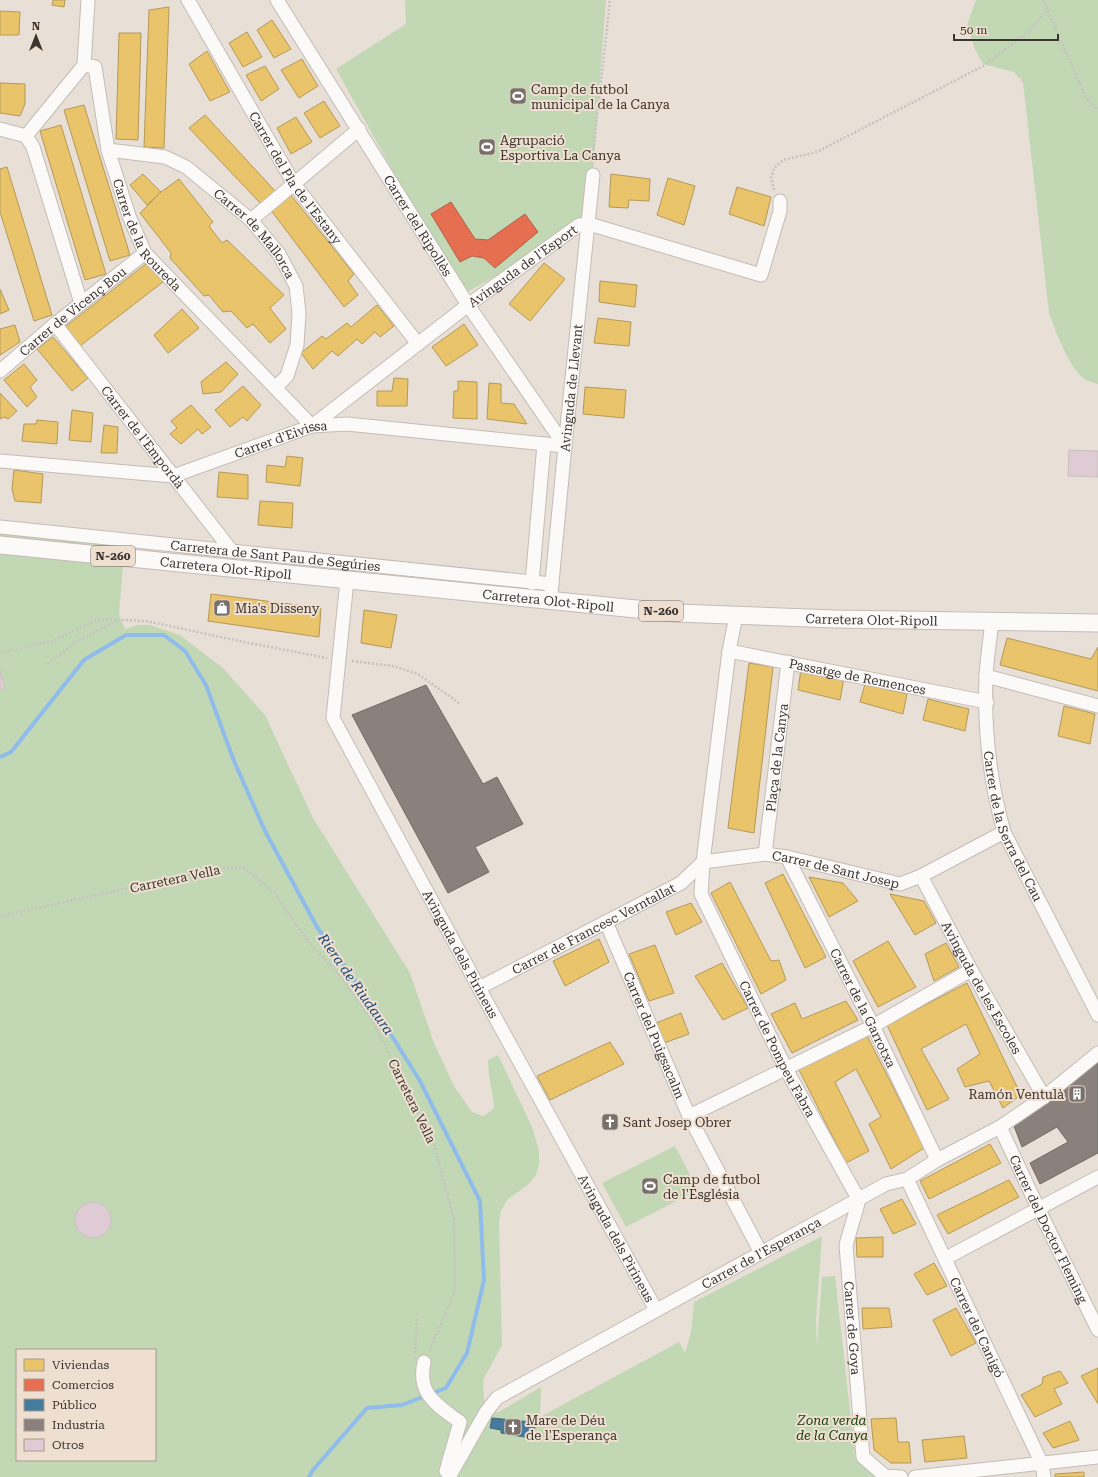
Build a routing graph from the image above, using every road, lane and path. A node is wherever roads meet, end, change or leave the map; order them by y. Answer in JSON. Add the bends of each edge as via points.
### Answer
{"nodes":[{"id":1,"x":88,"y":0,"type":"edge"},
{"id":2,"x":188,"y":0,"type":"edge"},
{"id":3,"x":278,"y":0,"type":"edge"},
{"id":4,"x":610,"y":0,"type":"edge"},
{"id":5,"x":1043,"y":0,"type":"edge"},
{"id":6,"x":1048,"y":9,"type":"junction"},
{"id":7,"x":84,"y":65,"type":"junction"},
{"id":8,"x":1098,"y":110,"type":"edge"},
{"id":9,"x":0,"y":129,"type":"edge"},
{"id":10,"x":359,"y":129,"type":"junction"},
{"id":11,"x":26,"y":136,"type":"junction"},
{"id":12,"x":108,"y":150,"type":"junction"},
{"id":13,"x":593,"y":175,"type":"joint"},
{"id":14,"x":294,"y":184,"type":"junction"},
{"id":15,"x":780,"y":201,"type":"joint"},
{"id":16,"x":251,"y":220,"type":"junction"},
{"id":17,"x":589,"y":224,"type":"junction"},
{"id":18,"x":145,"y":253,"type":"junction"},
{"id":19,"x":82,"y":303,"type":"junction"},
{"id":20,"x":468,"y":305,"type":"junction"},
{"id":21,"x":55,"y":324,"type":"junction"},
{"id":22,"x":418,"y":344,"type":"junction"},
{"id":23,"x":0,"y":370,"type":"edge"},
{"id":24,"x":275,"y":388,"type":"junction"},
{"id":25,"x":312,"y":426,"type":"junction"},
{"id":26,"x":544,"y":444,"type":"junction"},
{"id":27,"x":565,"y":446,"type":"junction"},
{"id":28,"x":0,"y":461,"type":"edge"},
{"id":29,"x":173,"y":476,"type":"junction"},
{"id":30,"x":1,"y":524,"type":"edge"},
{"id":31,"x":0,"y":545,"type":"edge"},
{"id":32,"x":231,"y":550,"type":"junction"},
{"id":33,"x":347,"y":580,"type":"junction"},
{"id":34,"x":532,"y":583,"type":"junction"},
{"id":35,"x":552,"y":584,"type":"junction"},
{"id":36,"x":551,"y":601,"type":"junction"},
{"id":37,"x":736,"y":616,"type":"junction"},
{"id":38,"x":119,"y":620,"type":"junction"},
{"id":39,"x":992,"y":621,"type":"junction"},
{"id":40,"x":1098,"y":623,"type":"edge"},
{"id":41,"x":730,"y":651,"type":"junction"},
{"id":42,"x":0,"y":653,"type":"edge"},
{"id":43,"x":339,"y":660,"type":"junction"},
{"id":44,"x":788,"y":662,"type":"junction"},
{"id":45,"x":47,"y":664,"type":"dead end"},
{"id":46,"x":986,"y":676,"type":"junction"},
{"id":47,"x":459,"y":702,"type":"dead end"},
{"id":48,"x":987,"y":702,"type":"junction"},
{"id":49,"x":1098,"y":706,"type":"edge"},
{"id":50,"x":1004,"y":832,"type":"junction"},
{"id":51,"x":765,"y":854,"type":"junction"},
{"id":52,"x":787,"y":857,"type":"junction"},
{"id":53,"x":703,"y":862,"type":"junction"},
{"id":54,"x":921,"y":876,"type":"junction"},
{"id":55,"x":0,"y":916,"type":"edge"},
{"id":56,"x":606,"y":922,"type":"junction"},
{"id":57,"x":971,"y":970,"type":"junction"},
{"id":58,"x":479,"y":988,"type":"junction"},
{"id":59,"x":1098,"y":1015,"type":"edge"},
{"id":60,"x":873,"y":1026,"type":"junction"},
{"id":61,"x":1098,"y":1053,"type":"edge"},
{"id":62,"x":786,"y":1069,"type":"junction"},
{"id":63,"x":1044,"y":1097,"type":"junction"},
{"id":64,"x":689,"y":1116,"type":"junction"},
{"id":65,"x":1000,"y":1126,"type":"junction"},
{"id":66,"x":937,"y":1160,"type":"junction"},
{"id":67,"x":1098,"y":1177,"type":"edge"},
{"id":68,"x":907,"y":1179,"type":"junction"},
{"id":69,"x":859,"y":1200,"type":"junction"},
{"id":70,"x":1039,"y":1210,"type":"junction"},
{"id":71,"x":761,"y":1253,"type":"junction"},
{"id":72,"x":946,"y":1258,"type":"junction"},
{"id":73,"x":656,"y":1310,"type":"junction"},
{"id":74,"x":417,"y":1319,"type":"dead end"},
{"id":75,"x":1098,"y":1330,"type":"edge"},
{"id":76,"x":423,"y":1374,"type":"junction"},
{"id":77,"x":1098,"y":1457,"type":"edge"},
{"id":78,"x":1043,"y":1470,"type":"edge"},
{"id":79,"x":444,"y":1477,"type":"edge"},
{"id":80,"x":449,"y":1477,"type":"edge"},
{"id":81,"x":901,"y":1477,"type":"edge"},
{"id":82,"x":915,"y":1477,"type":"edge"}],
"edges":[{"from":1,"to":7,"type":"street"},
{"from":2,"to":14,"type":"street","name":"Carrer del Pla de l'Estany"},
{"from":3,"to":10,"type":"street","name":"Carrer del Ripollès"},
{"from":4,"to":13,"type":"path","via":[[592,164]]},
{"from":5,"to":6,"type":"path"},
{"from":6,"to":8,"type":"path","via":[[1085,96]]},
{"from":6,"to":15,"type":"path","via":[[1018,40],[983,66],[817,152],[783,160],[774,168],[771,178],[773,189]]},
{"from":7,"to":11,"type":"street"},
{"from":7,"to":12,"type":"street","name":"Carrer de la Roureda","via":[[95,67]]},
{"from":9,"to":11,"type":"street"},
{"from":10,"to":14,"type":"street"},
{"from":10,"to":20,"type":"street","name":"Carrer del Ripollès"},
{"from":11,"to":19,"type":"street","via":[[33,147]]},
{"from":12,"to":16,"type":"street","name":"Carrer de Mallorca","via":[[165,158],[186,167]]},
{"from":12,"to":18,"type":"street","name":"Carrer de la Roureda","via":[[129,216]]},
{"from":13,"to":17,"type":"street","name":"Avinguda de Llevant"},
{"from":14,"to":16,"type":"street"},
{"from":14,"to":22,"type":"street","name":"Carrer del Pla de l'Estany"},
{"from":15,"to":17,"type":"street","name":"Avinguda de l'Esport","via":[[780,211],[761,275]]},
{"from":16,"to":24,"type":"street","name":"Carrer de Mallorca","via":[[279,254],[296,286],[299,313],[297,345],[287,376]]},
{"from":17,"to":20,"type":"street","name":"Avinguda de l'Esport","via":[[579,225]]},
{"from":17,"to":27,"type":"street","name":"Avinguda de Llevant"},
{"from":18,"to":19,"type":"street","name":"Carrer de Vicenç Bou"},
{"from":18,"to":24,"type":"street","name":"Carrer de la Roureda"},
{"from":19,"to":21,"type":"street","name":"Carrer de Vicenç Bou"},
{"from":20,"to":22,"type":"street","name":"Avinguda de l'Esport"},
{"from":20,"to":27,"type":"street","name":"Carrer del Ripollès"},
{"from":21,"to":23,"type":"street","name":"Carrer de Vicenç Bou"},
{"from":21,"to":29,"type":"street","name":"Carrer de l'Empordà"},
{"from":22,"to":25,"type":"street","name":"Avinguda de l'Esport"},
{"from":24,"to":25,"type":"street","name":"Carrer de la Roureda"},
{"from":25,"to":26,"type":"street","name":"Carrer d'Eivissa","via":[[347,424]]},
{"from":25,"to":29,"type":"street","name":"Carrer d'Eivissa"},
{"from":26,"to":27,"type":"street","name":"Carrer d'Eivissa"},
{"from":26,"to":34,"type":"street","name":"Avinguda de Llevant"},
{"from":27,"to":35,"type":"street","name":"Avinguda de Llevant"},
{"from":28,"to":29,"type":"street","name":"Carrer d'Eivissa"},
{"from":29,"to":32,"type":"street","name":"Carrer de l'Empordà"},
{"from":30,"to":32,"type":"street","name":"Carretera de Sant Pau de Segúries"},
{"from":31,"to":33,"type":"main road","name":"Carretera Olot-Ripoll","number":"N-260"},
{"from":32,"to":34,"type":"street","name":"Carretera de Sant Pau de Segúries"},
{"from":33,"to":36,"type":"main road","name":"Carretera Olot-Ripoll","number":"N-260"},
{"from":33,"to":43,"type":"street","name":"Avinguda dels Pirineus"},
{"from":34,"to":35,"type":"street","name":"Carretera de Sant Pau de Segúries"},
{"from":35,"to":36,"type":"street","name":"Avinguda de Llevant"},
{"from":36,"to":37,"type":"main road","name":"Carretera Olot-Ripoll","number":"N-260"},
{"from":37,"to":39,"type":"main road","name":"Carretera Olot-Ripoll","number":"N-260"},
{"from":37,"to":41,"type":"street"},
{"from":38,"to":42,"type":"path","via":[[100,619],[52,641]]},
{"from":38,"to":43,"type":"path","via":[[146,621]]},
{"from":38,"to":45,"type":"path","via":[[79,640]]},
{"from":39,"to":40,"type":"main road","name":"Carretera Olot-Ripoll","number":"N-260"},
{"from":39,"to":46,"type":"street","name":"Carrer de la Serra del Cau"},
{"from":41,"to":44,"type":"street","name":"Passatge de Remences"},
{"from":41,"to":53,"type":"street"},
{"from":43,"to":47,"type":"path","via":[[393,666],[418,674]]},
{"from":43,"to":58,"type":"street","name":"Avinguda dels Pirineus","via":[[332,718]]},
{"from":44,"to":48,"type":"street","name":"Passatge de Remences"},
{"from":44,"to":51,"type":"street","name":"Plaça de la Canya"},
{"from":46,"to":48,"type":"street","name":"Carrer de la Serra del Cau"},
{"from":46,"to":49,"type":"street"},
{"from":48,"to":50,"type":"street","name":"Carrer de la Serra del Cau","via":[[987,735]]},
{"from":50,"to":54,"type":"street","name":"Carrer de Sant Josep"},
{"from":50,"to":59,"type":"street","name":"Carrer de la Serra del Cau"},
{"from":51,"to":52,"type":"street","name":"Carrer de Sant Josep"},
{"from":51,"to":53,"type":"street","name":"Carrer de Sant Josep"},
{"from":52,"to":54,"type":"street","name":"Carrer de Sant Josep","via":[[900,884]]},
{"from":52,"to":60,"type":"street","name":"Carrer de la Garrotxa"},
{"from":53,"to":56,"type":"street","name":"Carrer de Francesc Verntallat","via":[[682,883]]},
{"from":53,"to":62,"type":"street","name":"Carrer de Pompeu Fabra","via":[[701,894]]},
{"from":54,"to":57,"type":"street","name":"Avinguda de les Escoles"},
{"from":55,"to":76,"type":"path","name":"Carretera Vella","via":[[220,868],[245,868],[275,894],[310,944],[336,972],[372,1019],[434,1144],[454,1221],[455,1291]]},
{"from":56,"to":58,"type":"street","name":"Carrer de Francesc Verntallat"},
{"from":56,"to":64,"type":"street","name":"Carrer del Puigsacalm"},
{"from":57,"to":60,"type":"street"},
{"from":57,"to":63,"type":"street","name":"Avinguda de les Escoles"},
{"from":58,"to":73,"type":"street","name":"Avinguda dels Pirineus"},
{"from":60,"to":62,"type":"street"},
{"from":60,"to":66,"type":"street","name":"Carrer de la Garrotxa"},
{"from":61,"to":63,"type":"street","name":"Carrer de l'Esperança"},
{"from":62,"to":64,"type":"street"},
{"from":62,"to":69,"type":"street","name":"Carrer de Pompeu Fabra"},
{"from":63,"to":65,"type":"street","name":"Carrer de l'Esperança"},
{"from":64,"to":71,"type":"street","name":"Carrer del Puigsacalm"},
{"from":65,"to":66,"type":"street","name":"Carrer de l'Esperança"},
{"from":65,"to":70,"type":"street","name":"Carrer del Doctor Fleming"},
{"from":66,"to":68,"type":"street","name":"Carrer de l'Esperança"},
{"from":67,"to":70,"type":"street"},
{"from":68,"to":69,"type":"street","name":"Carrer de l'Esperança","via":[[886,1184]]},
{"from":68,"to":72,"type":"street","name":"Carrer del Canigó"},
{"from":69,"to":71,"type":"street","name":"Carrer de l'Esperança"},
{"from":69,"to":81,"type":"street","name":"Carrer de Goya","via":[[846,1245],[863,1457],[885,1476]]},
{"from":70,"to":72,"type":"street"},
{"from":70,"to":75,"type":"street","name":"Carrer del Doctor Fleming"},
{"from":71,"to":73,"type":"street","name":"Carrer de l'Esperança"},
{"from":72,"to":78,"type":"street","name":"Carrer del Canigó"},
{"from":73,"to":80,"type":"street","name":"Carrer de l'Esperança","via":[[497,1398],[486,1412]]},
{"from":74,"to":76,"type":"path","via":[[414,1350]]},
{"from":76,"to":79,"type":"street","via":[[433,1402],[460,1422]]},
{"from":77,"to":78,"type":"street"},
{"from":78,"to":82,"type":"street"}]}
